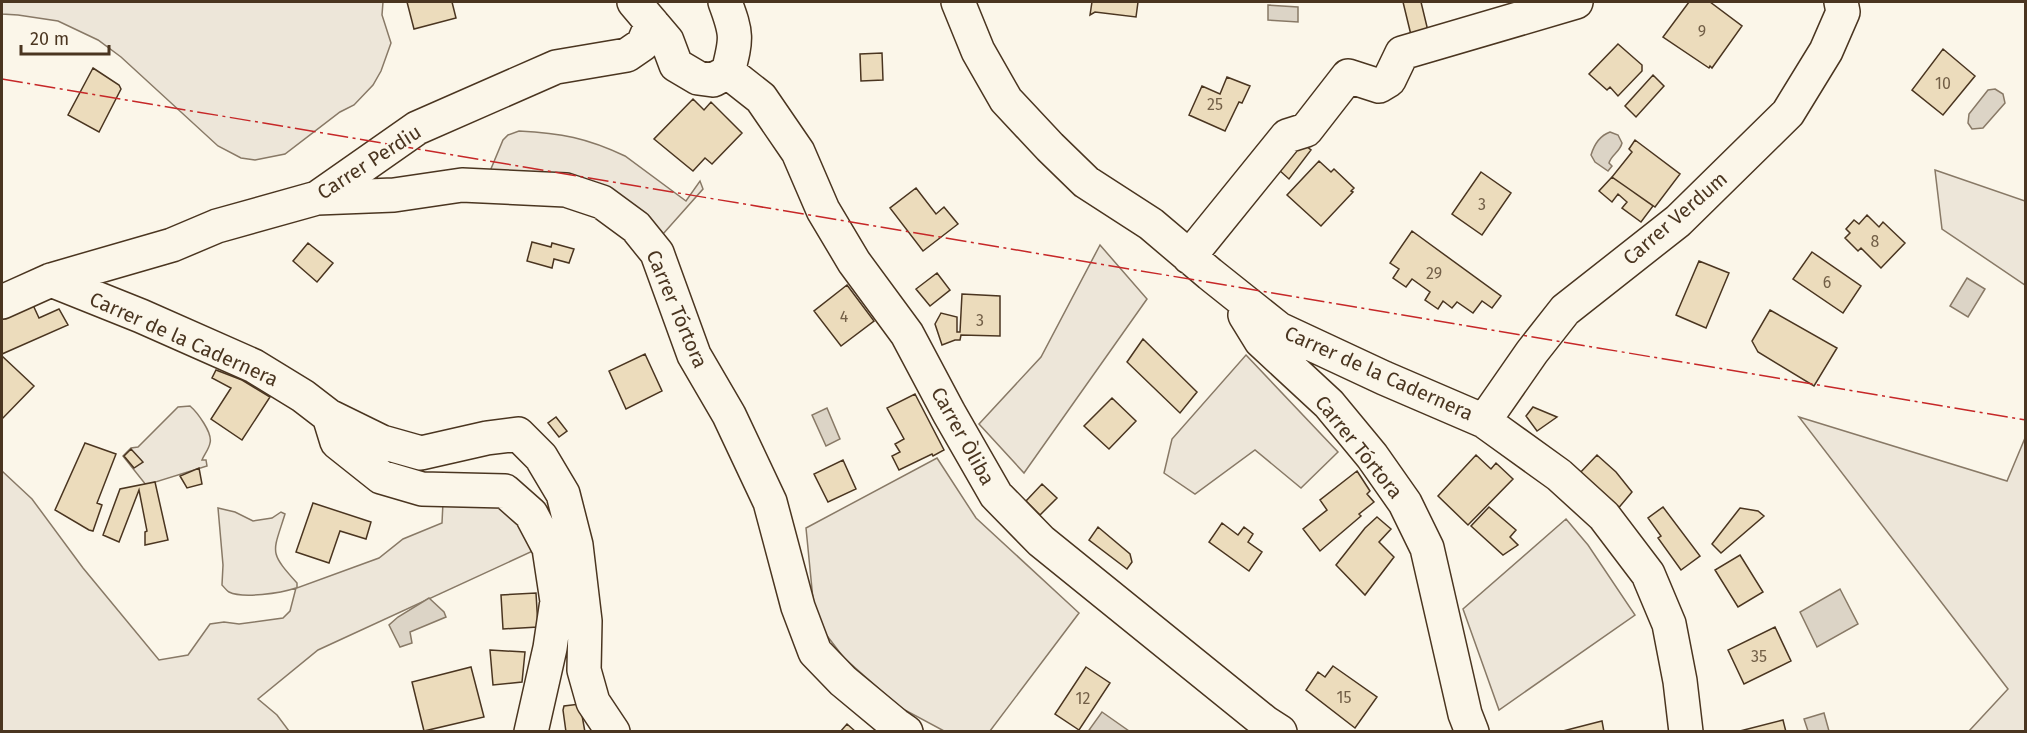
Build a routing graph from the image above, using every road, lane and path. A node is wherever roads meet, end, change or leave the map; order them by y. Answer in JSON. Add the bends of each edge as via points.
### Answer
{"nodes":[{"id":1,"x":725,"y":2,"type":"edge"},
{"id":2,"x":958,"y":2,"type":"edge"},
{"id":3,"x":1576,"y":2,"type":"edge"},
{"id":4,"x":1841,"y":2,"type":"edge"},
{"id":5,"x":643,"y":12,"type":"edge"},
{"id":6,"x":728,"y":72,"type":"junction"},
{"id":7,"x":317,"y":198,"type":"junction"},
{"id":8,"x":1189,"y":257,"type":"junction"},
{"id":9,"x":51,"y":280,"type":"junction"},
{"id":10,"x":1230,"y":291,"type":"junction"},
{"id":11,"x":2,"y":302,"type":"edge"},
{"id":12,"x":329,"y":416,"type":"junction"},
{"id":13,"x":1484,"y":421,"type":"junction"},
{"id":14,"x":531,"y":732,"type":"edge"},
{"id":15,"x":613,"y":732,"type":"edge"},
{"id":16,"x":906,"y":732,"type":"edge"},
{"id":17,"x":1280,"y":732,"type":"edge"},
{"id":18,"x":1472,"y":732,"type":"edge"},
{"id":19,"x":1686,"y":732,"type":"edge"}],
"edges":[{"from":1,"to":6,"type":"street","via":[[736,32]]},
{"from":2,"to":8,"type":"street","name":"Carrer de la Cadernera","via":[[978,51],[1006,99],[1086,182],[1151,224]]},
{"from":3,"to":8,"type":"street","via":[[1402,53],[1389,80],[1379,86],[1348,76],[1306,130],[1287,136]]},
{"from":4,"to":13,"type":"street","name":"Carrer Verdum","via":[[1843,12],[1826,51],[1788,113],[1678,221],[1565,310]]},
{"from":5,"to":6,"type":"street","via":[[667,41],[676,64],[698,78],[713,80]]},
{"from":5,"to":7,"type":"street","name":"Carrer Perdiu","via":[[643,44],[627,55],[556,67],[417,128]]},
{"from":6,"to":17,"type":"street","name":"Carrer Òliba","via":[[761,98],[798,152],[823,210],[854,262],[907,334],[996,495],[1041,541]]},
{"from":7,"to":9,"type":"street","name":"Carrer Perdiu"},
{"from":7,"to":16,"type":"street","name":"Carrer Tórtora","via":[[394,195],[462,185],[566,190],[602,202],[636,227],[657,253],[694,355],[729,415],[770,502],[798,607],[815,652],[843,681]]},
{"from":8,"to":10,"type":"street","name":"Carrer de la Cadernera"},
{"from":9,"to":11,"type":"street","name":"Carrer Perdiu"},
{"from":9,"to":12,"type":"street","name":"Carrer de la Cadernera","via":[[254,366]]},
{"from":10,"to":13,"type":"street","name":"Carrer de la Cadernera","via":[[1279,329]]},
{"from":10,"to":18,"type":"street","name":"Carrer Tórtora","via":[[1261,341],[1329,404],[1405,503],[1427,548]]},
{"from":12,"to":14,"type":"street","via":[[337,442],[381,477],[422,489],[505,491],[531,514],[549,548],[556,601]]},
{"from":12,"to":15,"type":"street","name":"Carrer de la Cadernera","via":[[382,442],[421,453],[518,434],[541,457],[564,494],[576,545],[585,621],[584,670],[593,702]]},
{"from":13,"to":19,"type":"street","name":"Carrer de la Cadernera","via":[[1559,475],[1604,516],[1648,574],[1669,624]]}]}
